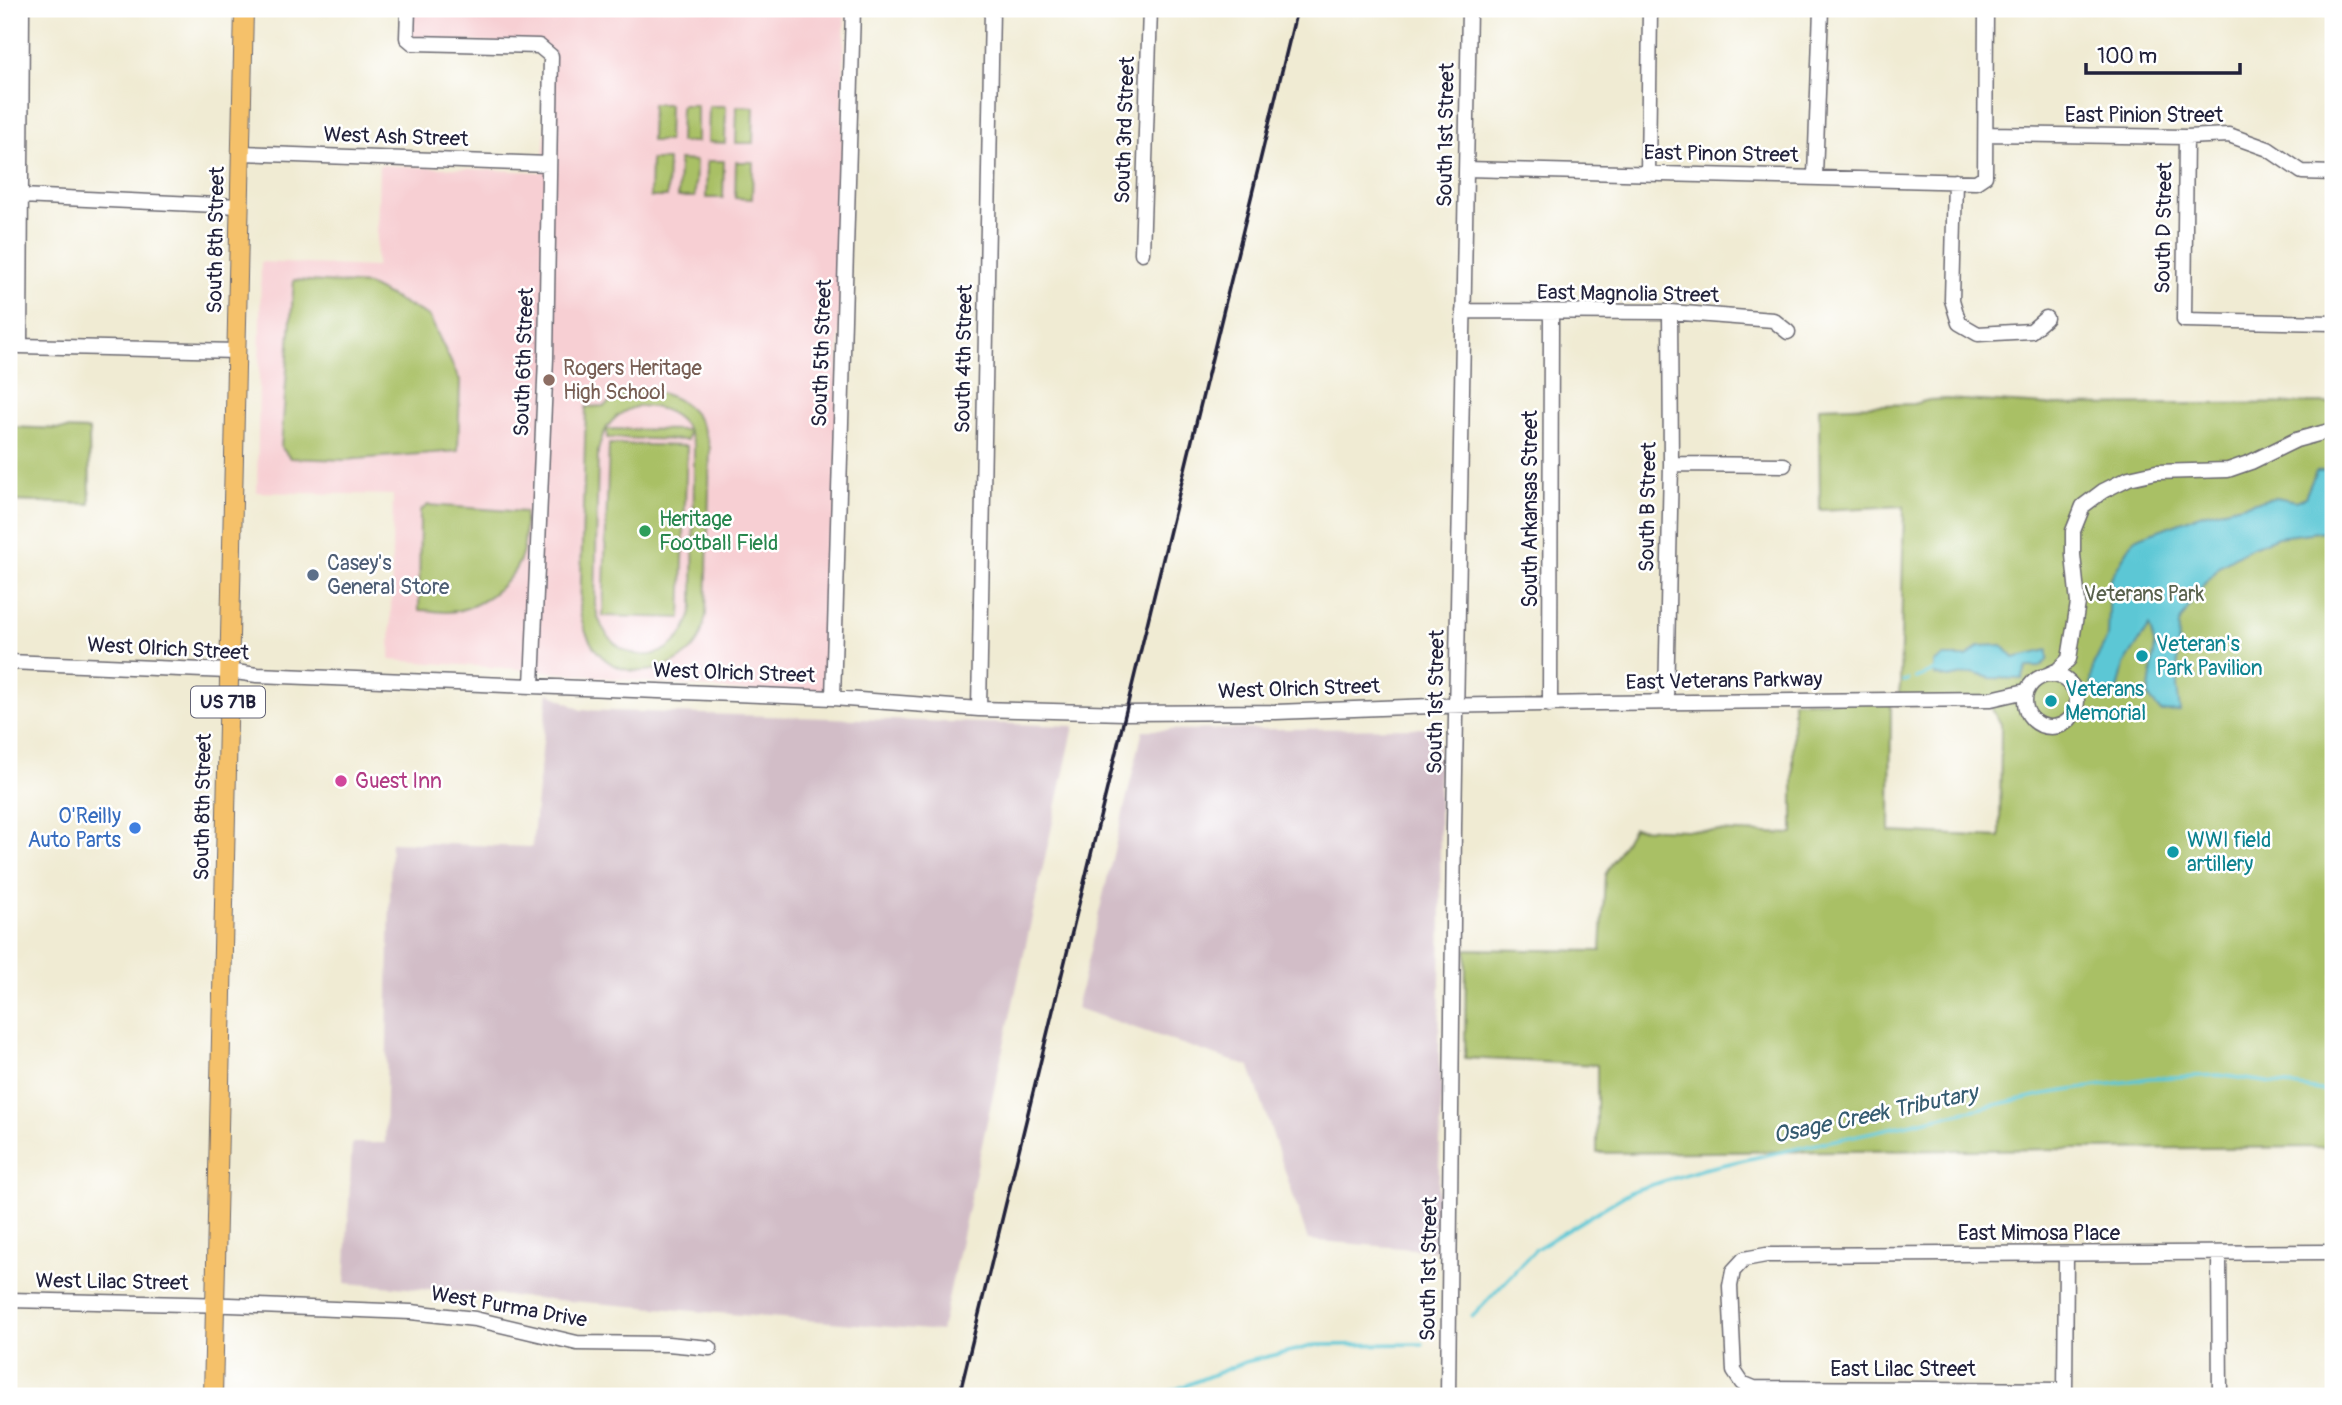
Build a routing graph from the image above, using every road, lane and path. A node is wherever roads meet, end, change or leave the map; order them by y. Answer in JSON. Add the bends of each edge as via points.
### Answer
{"nodes":[{"id":1,"x":22,"y":9,"type":"edge"},
{"id":2,"x":244,"y":9,"type":"edge"},
{"id":3,"x":408,"y":9,"type":"edge"},
{"id":4,"x":853,"y":9,"type":"edge"},
{"id":5,"x":992,"y":9,"type":"edge"},
{"id":6,"x":1150,"y":9,"type":"edge"},
{"id":7,"x":1469,"y":9,"type":"edge"},
{"id":8,"x":1650,"y":9,"type":"edge"},
{"id":9,"x":1821,"y":9,"type":"edge"},
{"id":10,"x":1986,"y":9,"type":"edge"},
{"id":11,"x":1987,"y":134,"type":"junction"},
{"id":12,"x":2186,"y":137,"type":"junction"},
{"id":13,"x":241,"y":153,"type":"junction"},
{"id":14,"x":549,"y":164,"type":"junction"},
{"id":15,"x":1466,"y":169,"type":"junction"},
{"id":16,"x":2333,"y":173,"type":"edge"},
{"id":17,"x":1647,"y":174,"type":"junction"},
{"id":18,"x":1815,"y":176,"type":"junction"},
{"id":19,"x":1955,"y":181,"type":"junction"},
{"id":20,"x":21,"y":196,"type":"junction"},
{"id":21,"x":239,"y":206,"type":"junction"},
{"id":22,"x":1142,"y":253,"type":"dead end"},
{"id":23,"x":14,"y":276,"type":"edge"},
{"id":24,"x":1463,"y":311,"type":"junction"},
{"id":25,"x":1670,"y":312,"type":"junction"},
{"id":26,"x":1551,"y":313,"type":"junction"},
{"id":27,"x":2046,"y":318,"type":"dead end"},
{"id":28,"x":2333,"y":323,"type":"edge"},
{"id":29,"x":1788,"y":332,"type":"dead end"},
{"id":30,"x":236,"y":351,"type":"junction"},
{"id":31,"x":2333,"y":430,"type":"edge"},
{"id":32,"x":1671,"y":464,"type":"junction"},
{"id":33,"x":1784,"y":465,"type":"dead end"},
{"id":34,"x":9,"y":662,"type":"edge"},
{"id":35,"x":2068,"y":662,"type":"junction"},
{"id":36,"x":229,"y":671,"type":"junction"},
{"id":37,"x":2047,"y":675,"type":"junction"},
{"id":38,"x":2070,"y":683,"type":"junction"},
{"id":39,"x":532,"y":685,"type":"junction"},
{"id":40,"x":2026,"y":691,"type":"junction"},
{"id":41,"x":833,"y":698,"type":"junction"},
{"id":42,"x":1991,"y":699,"type":"junction"},
{"id":43,"x":1666,"y":702,"type":"junction"},
{"id":44,"x":1550,"y":705,"type":"junction"},
{"id":45,"x":1457,"y":706,"type":"junction"},
{"id":46,"x":979,"y":709,"type":"junction"},
{"id":47,"x":2028,"y":714,"type":"junction"},
{"id":48,"x":2333,"y":1252,"type":"edge"},
{"id":49,"x":2066,"y":1254,"type":"junction"},
{"id":50,"x":2219,"y":1254,"type":"junction"},
{"id":51,"x":9,"y":1300,"type":"edge"},
{"id":52,"x":215,"y":1305,"type":"junction"},
{"id":53,"x":710,"y":1348,"type":"dead end"},
{"id":54,"x":1742,"y":1382,"type":"joint"},
{"id":55,"x":2065,"y":1393,"type":"edge"},
{"id":56,"x":213,"y":1396,"type":"edge"},
{"id":57,"x":1448,"y":1396,"type":"edge"},
{"id":58,"x":2220,"y":1396,"type":"edge"}],
"edges":[{"from":1,"to":20,"type":"street"},
{"from":2,"to":13,"type":"main road","name":"South 8th Street","number":"US 71B"},
{"from":3,"to":14,"type":"street","name":"South 6th Street","via":[[407,38],[413,43],[539,46],[551,56]]},
{"from":4,"to":41,"type":"street","name":"South 5th Street"},
{"from":5,"to":46,"type":"street","name":"South 4th Street"},
{"from":6,"to":22,"type":"street","name":"South 3rd Street"},
{"from":7,"to":15,"type":"street","name":"South 1st Street"},
{"from":8,"to":17,"type":"street"},
{"from":9,"to":18,"type":"street"},
{"from":10,"to":11,"type":"street"},
{"from":11,"to":12,"type":"street","name":"East Pinion Street"},
{"from":11,"to":19,"type":"street","name":"East Pinon Street","via":[[1985,176]]},
{"from":12,"to":16,"type":"street","name":"East Pinion Street","via":[[2229,135],[2267,149],[2302,172]]},
{"from":12,"to":28,"type":"street","name":"South D Street","via":[[2184,320]]},
{"from":13,"to":14,"type":"street","name":"West Ash Street"},
{"from":13,"to":21,"type":"main road","name":"South 8th Street","number":"US 71B"},
{"from":14,"to":39,"type":"street","name":"South 6th Street"},
{"from":15,"to":17,"type":"street","name":"East Pinon Street"},
{"from":15,"to":24,"type":"street","name":"South 1st Street"},
{"from":17,"to":18,"type":"street","name":"East Pinon Street"},
{"from":18,"to":19,"type":"street","name":"East Pinon Street"},
{"from":19,"to":27,"type":"street","via":[[1952,300],[1959,323],[1978,334],[2031,331]]},
{"from":20,"to":21,"type":"street"},
{"from":20,"to":23,"type":"street"},
{"from":21,"to":30,"type":"main road","name":"South 8th Street","number":"US 71B"},
{"from":23,"to":30,"type":"street","via":[[20,346]]},
{"from":24,"to":26,"type":"street","name":"East Magnolia Street"},
{"from":24,"to":45,"type":"street","name":"South 1st Street"},
{"from":25,"to":26,"type":"street","name":"East Magnolia Street"},
{"from":25,"to":29,"type":"street","name":"East Magnolia Street","via":[[1773,320]]},
{"from":25,"to":32,"type":"street","name":"South B Street"},
{"from":26,"to":44,"type":"street","name":"South Arkansas Street"},
{"from":30,"to":36,"type":"main road","name":"South 8th Street","number":"US 71B"},
{"from":31,"to":35,"type":"street","via":[[2296,440],[2228,470],[2157,472],[2129,478],[2083,506],[2073,531],[2078,603]]},
{"from":32,"to":33,"type":"street"},
{"from":32,"to":43,"type":"street","name":"South B Street"},
{"from":34,"to":36,"type":"street","name":"West Olrich Street"},
{"from":35,"to":37,"type":"street","name":"East Veterans Parkway"},
{"from":35,"to":38,"type":"street"},
{"from":36,"to":39,"type":"street","name":"West Olrich Street"},
{"from":36,"to":52,"type":"main road","name":"South 8th Street","number":"US 71B"},
{"from":37,"to":38,"type":"street"},
{"from":37,"to":40,"type":"street","name":"East Veterans Parkway"},
{"from":38,"to":47,"type":"street","name":"East Veterans Parkway","via":[[2077,704],[2065,723],[2042,726]]},
{"from":39,"to":41,"type":"street","name":"West Olrich Street"},
{"from":40,"to":42,"type":"street","name":"East Veterans Parkway"},
{"from":40,"to":47,"type":"street"},
{"from":41,"to":46,"type":"street","name":"West Olrich Street"},
{"from":42,"to":43,"type":"street","name":"East Veterans Parkway"},
{"from":42,"to":47,"type":"street","name":"East Veterans Parkway"},
{"from":43,"to":44,"type":"street","name":"East Veterans Parkway"},
{"from":44,"to":45,"type":"street","name":"East Veterans Parkway"},
{"from":45,"to":46,"type":"street","name":"West Olrich Street","via":[[1125,713]]},
{"from":45,"to":57,"type":"street","name":"South 1st Street"},
{"from":48,"to":50,"type":"street","name":"East Mimosa Place"},
{"from":49,"to":50,"type":"street","name":"East Mimosa Place"},
{"from":49,"to":54,"type":"street","name":"East Mimosa Place","via":[[1766,1255],[1744,1259],[1733,1271],[1730,1286],[1734,1371]]},
{"from":49,"to":55,"type":"street"},
{"from":50,"to":58,"type":"street"},
{"from":51,"to":52,"type":"street","name":"West Lilac Street"},
{"from":52,"to":53,"type":"street","name":"West Purma Drive","via":[[431,1313],[577,1343]]},
{"from":52,"to":56,"type":"main road","name":"South 8th Street","number":"US 71B"},
{"from":54,"to":55,"type":"street","name":"East Lilac Street","via":[[1754,1388],[1783,1390]]}]}
